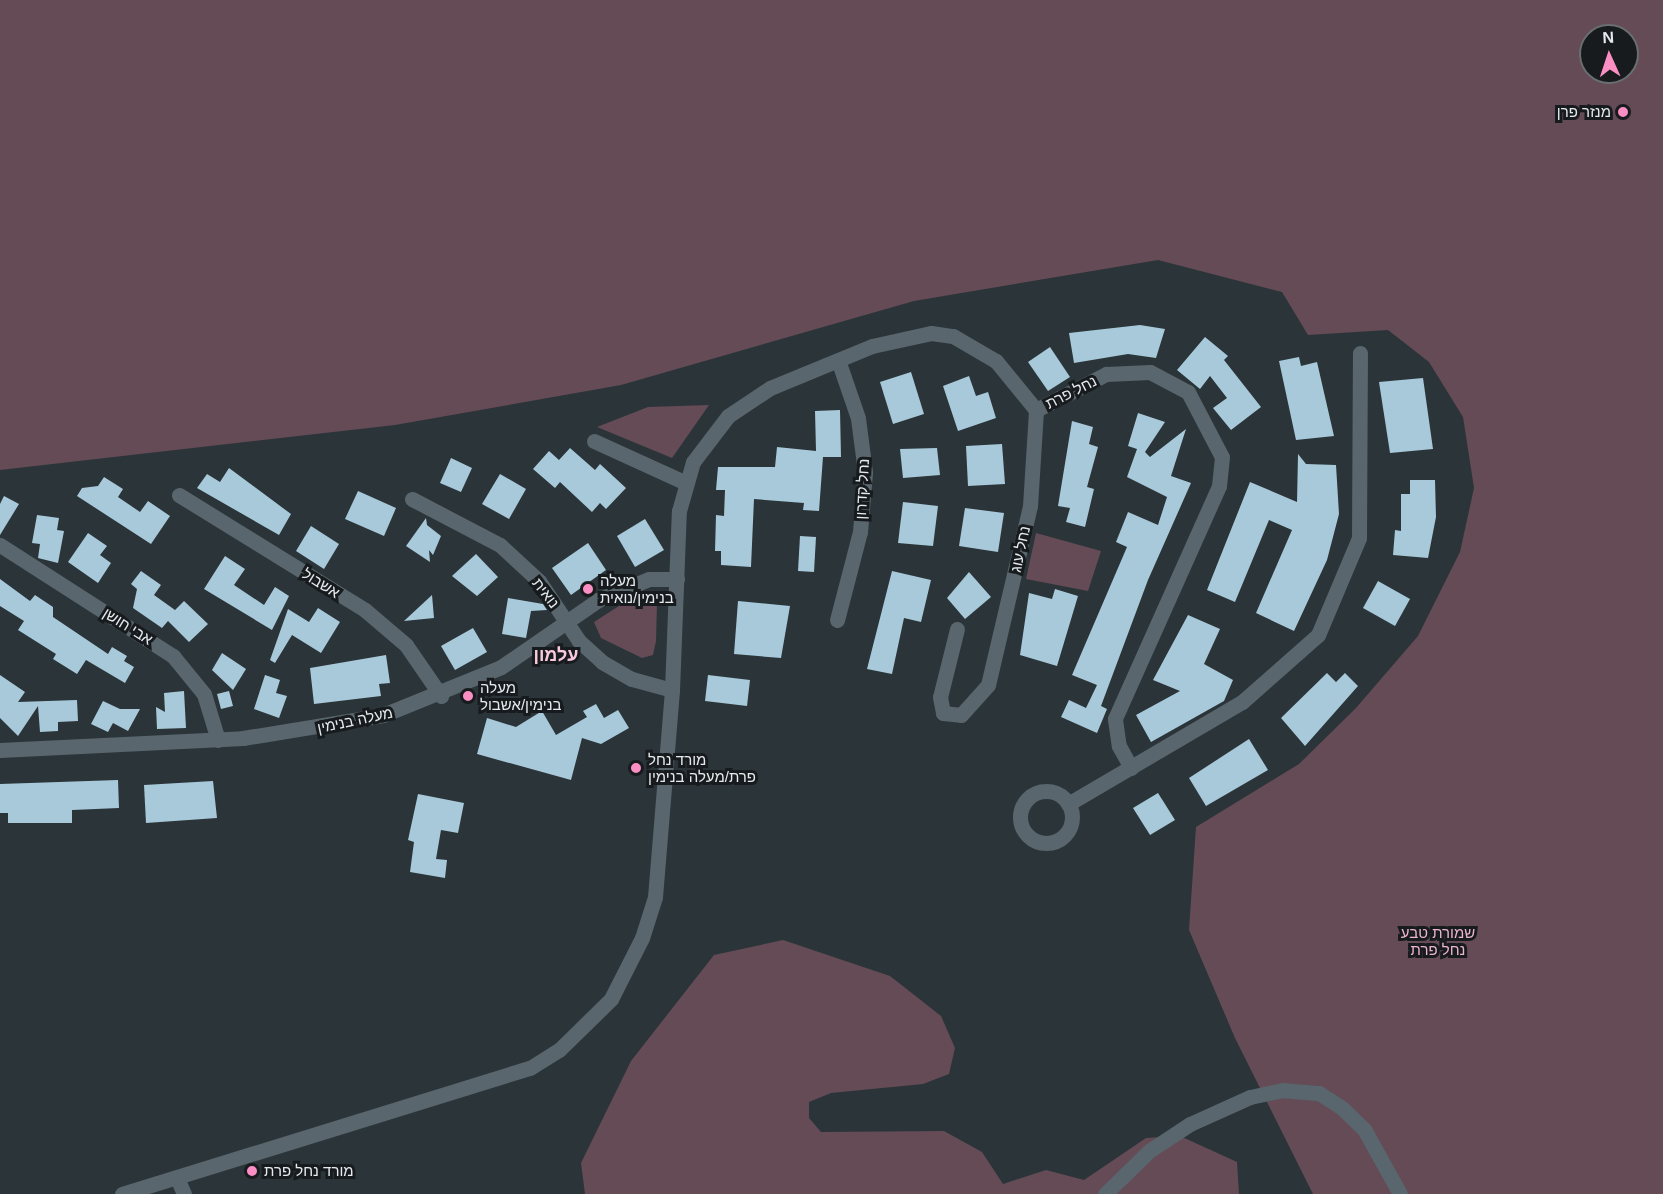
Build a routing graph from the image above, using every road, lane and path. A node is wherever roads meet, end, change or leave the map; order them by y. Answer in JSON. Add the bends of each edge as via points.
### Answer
{"nodes":[{"id":1,"x":1360,"y":353,"type":"dead end"},
{"id":2,"x":838,"y":360,"type":"junction"},
{"id":3,"x":1036,"y":410,"type":"junction"},
{"id":4,"x":594,"y":441,"type":"dead end"},
{"id":5,"x":686,"y":483,"type":"junction"},
{"id":6,"x":179,"y":495,"type":"dead end"},
{"id":7,"x":412,"y":499,"type":"dead end"},
{"id":8,"x":0,"y":545,"type":"edge"},
{"id":9,"x":677,"y":579,"type":"junction"},
{"id":10,"x":837,"y":620,"type":"dead end"},
{"id":11,"x":567,"y":621,"type":"junction"},
{"id":12,"x":957,"y":629,"type":"dead end"},
{"id":13,"x":672,"y":690,"type":"junction"},
{"id":14,"x":441,"y":696,"type":"junction"},
{"id":15,"x":218,"y":740,"type":"junction"},
{"id":16,"x":0,"y":750,"type":"edge"},
{"id":17,"x":1131,"y":768,"type":"junction"},
{"id":18,"x":1068,"y":804,"type":"dead end"},
{"id":19,"x":177,"y":1178,"type":"junction"},
{"id":20,"x":122,"y":1194,"type":"edge"},
{"id":21,"x":184,"y":1194,"type":"edge"},
{"id":22,"x":1104,"y":1194,"type":"edge"},
{"id":23,"x":1400,"y":1194,"type":"edge"}],
"edges":[{"from":1,"to":17,"type":"street","via":[[1359,538],[1318,635],[1242,702]]},
{"from":2,"to":3,"type":"street","name":"נחל פרת","via":[[910,334],[953,336],[996,361]]},
{"from":2,"to":5,"type":"street","name":"נחל פרת","via":[[770,388],[728,416],[704,445]]},
{"from":2,"to":10,"type":"street","name":"נחל קדרון","via":[[858,418],[865,472],[858,540]]},
{"from":3,"to":12,"type":"street","name":"נחל עוג","via":[[1029,506],[988,685],[961,715],[943,712],[940,697]]},
{"from":3,"to":17,"type":"street","name":"נחל פרת","via":[[1106,374],[1150,372],[1188,392],[1222,457],[1219,486],[1115,719],[1119,746]]},
{"from":4,"to":5,"type":"street"},
{"from":5,"to":9,"type":"street","name":"נחל פרת","via":[[679,511]]},
{"from":6,"to":14,"type":"street","name":"אשבול","via":[[365,610],[406,645]]},
{"from":7,"to":11,"type":"street","name":"נואית","via":[[500,545],[539,581]]},
{"from":8,"to":15,"type":"street","name":"אבי חושן","via":[[173,656],[204,694]]},
{"from":9,"to":11,"type":"street","name":"מעלה בנימין","via":[[649,579]]},
{"from":9,"to":13,"type":"street","name":"נחל פרת"},
{"from":11,"to":13,"type":"street","name":"נואית","via":[[602,662],[632,679]]},
{"from":11,"to":14,"type":"street","name":"מעלה בנימין","via":[[501,667]]},
{"from":13,"to":19,"type":"street","name":"נחל פרת","via":[[655,897],[627,972],[586,1027],[559,1050],[510,1075]]},
{"from":14,"to":15,"type":"street","name":"מעלה בנימין","via":[[344,723]]},
{"from":15,"to":16,"type":"street","name":"מעלה בנימין"},
{"from":17,"to":18,"type":"street"},
{"from":19,"to":20,"type":"street","name":"נחל פרת"},
{"from":19,"to":21,"type":"street"},
{"from":22,"to":23,"type":"street","via":[[1149,1151],[1190,1124],[1250,1097],[1282,1090],[1319,1093],[1342,1108],[1364,1129]]}]}
